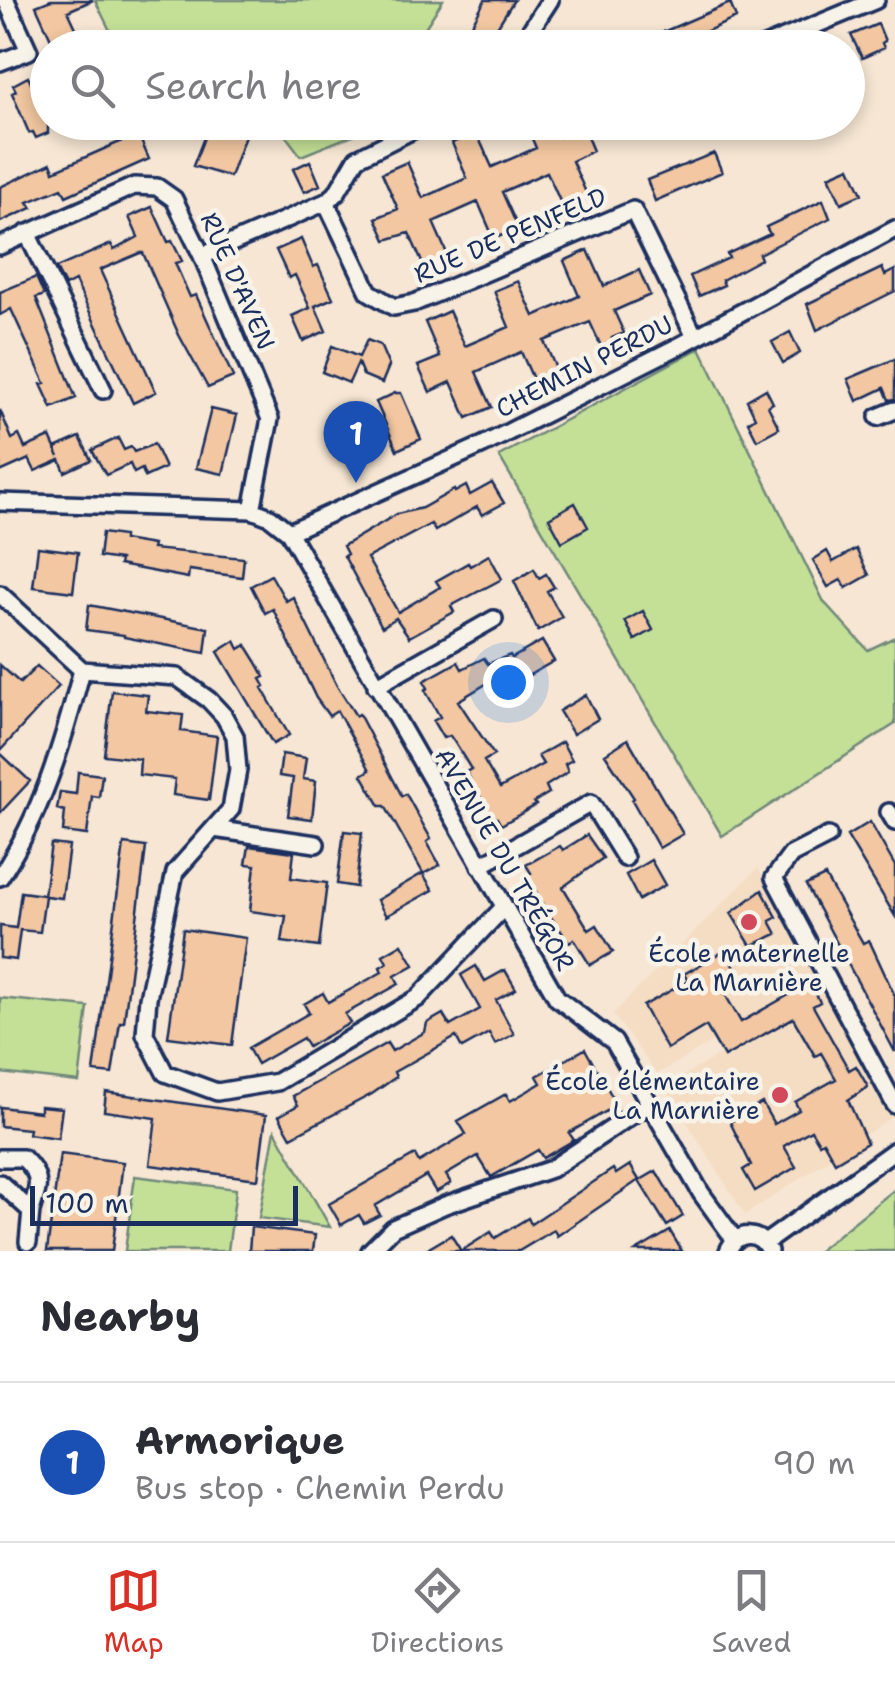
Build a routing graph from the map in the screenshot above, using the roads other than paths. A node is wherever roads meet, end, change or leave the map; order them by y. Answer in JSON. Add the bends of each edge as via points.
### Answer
{"nodes":[{"id":1,"x":6,"y":0,"type":"edge"},
{"id":2,"x":550,"y":0,"type":"edge"},
{"id":3,"x":876,"y":0,"type":"edge"},
{"id":4,"x":531,"y":30,"type":"edge"},
{"id":5,"x":804,"y":30,"type":"edge"},
{"id":6,"x":0,"y":62,"type":"edge"},
{"id":7,"x":393,"y":140,"type":"edge"},
{"id":8,"x":326,"y":202,"type":"junction"},
{"id":9,"x":895,"y":229,"type":"edge"},
{"id":10,"x":27,"y":234,"type":"junction"},
{"id":11,"x":0,"y":246,"type":"edge"},
{"id":12,"x":202,"y":256,"type":"junction"},
{"id":13,"x":695,"y":337,"type":"junction"},
{"id":14,"x":103,"y":390,"type":"dead end"},
{"id":15,"x":895,"y":410,"type":"edge"},
{"id":16,"x":878,"y":418,"type":"dead end"},
{"id":17,"x":0,"y":502,"type":"edge"},
{"id":18,"x":252,"y":510,"type":"junction"},
{"id":19,"x":289,"y":532,"type":"junction"},
{"id":20,"x":0,"y":594,"type":"edge"},
{"id":21,"x":494,"y":619,"type":"dead end"},
{"id":22,"x":82,"y":670,"type":"junction"},
{"id":23,"x":376,"y":686,"type":"junction"},
{"id":24,"x":214,"y":829,"type":"junction"},
{"id":25,"x":828,"y":836,"type":"dead end"},
{"id":26,"x":316,"y":844,"type":"dead end"},
{"id":27,"x":625,"y":858,"type":"dead end"},
{"id":28,"x":480,"y":866,"type":"junction"},
{"id":29,"x":0,"y":877,"type":"edge"},
{"id":30,"x":504,"y":907,"type":"junction"},
{"id":31,"x":650,"y":1104,"type":"junction"},
{"id":32,"x":895,"y":1105,"type":"edge"},
{"id":33,"x":895,"y":1150,"type":"edge"},
{"id":34,"x":0,"y":1158,"type":"edge"},
{"id":35,"x":0,"y":1183,"type":"edge"},
{"id":36,"x":31,"y":1211,"type":"junction"},
{"id":37,"x":28,"y":1242,"type":"dead end"},
{"id":38,"x":732,"y":1245,"type":"edge"},
{"id":39,"x":767,"y":1247,"type":"edge"},
{"id":40,"x":370,"y":1251,"type":"edge"}],
"edges":[{"from":1,"to":6,"type":"street","via":[[30,51]]},
{"from":2,"to":4,"type":"street"},
{"from":3,"to":5,"type":"street"},
{"from":7,"to":8,"type":"street","via":[[357,158]]},
{"from":8,"to":12,"type":"street"},
{"from":8,"to":13,"type":"street","name":"RUE DE PENFELD","via":[[369,292],[394,308],[634,210]]},
{"from":9,"to":13,"type":"street","name":"CHEMIN PERDU"},
{"from":10,"to":11,"type":"street","name":"RUE D'AVEN"},
{"from":10,"to":12,"type":"street","name":"RUE D'AVEN","via":[[134,186],[157,186],[174,198]]},
{"from":10,"to":14,"type":"street"},
{"from":12,"to":18,"type":"street","name":"RUE D'AVEN","via":[[270,418]]},
{"from":13,"to":19,"type":"street","name":"CHEMIN PERDU","via":[[483,445]]},
{"from":15,"to":16,"type":"street"},
{"from":17,"to":18,"type":"street"},
{"from":18,"to":19,"type":"street"},
{"from":19,"to":23,"type":"street","name":"AVENUE DU TRÉGOR"},
{"from":20,"to":22,"type":"street"},
{"from":21,"to":23,"type":"street"},
{"from":22,"to":24,"type":"street","via":[[178,677],[224,716],[235,736],[238,770],[230,809]]},
{"from":22,"to":29,"type":"street","via":[[41,800]]},
{"from":23,"to":28,"type":"street","name":"AVENUE DU TRÉGOR"},
{"from":24,"to":26,"type":"street"},
{"from":24,"to":30,"type":"street","via":[[174,872],[145,1034],[165,1073],[218,1092],[277,1082],[418,998]]},
{"from":25,"to":32,"type":"street","via":[[791,855],[774,878]]},
{"from":27,"to":28,"type":"street","via":[[591,803]]},
{"from":28,"to":30,"type":"street","name":"AVENUE DU TRÉGOR"},
{"from":30,"to":31,"type":"street","name":"AVENUE DU TRÉGOR","via":[[557,998],[614,1042]]},
{"from":31,"to":38,"type":"street","name":"AVENUE DU TRÉGOR"},
{"from":31,"to":40,"type":"street","via":[[551,1170],[393,1228]]},
{"from":33,"to":39,"type":"street"},
{"from":34,"to":36,"type":"street","via":[[23,1158],[36,1170]]},
{"from":35,"to":36,"type":"street"},
{"from":36,"to":37,"type":"street"},
{"from":38,"to":39,"type":"street","via":[[748,1235]]}]}
